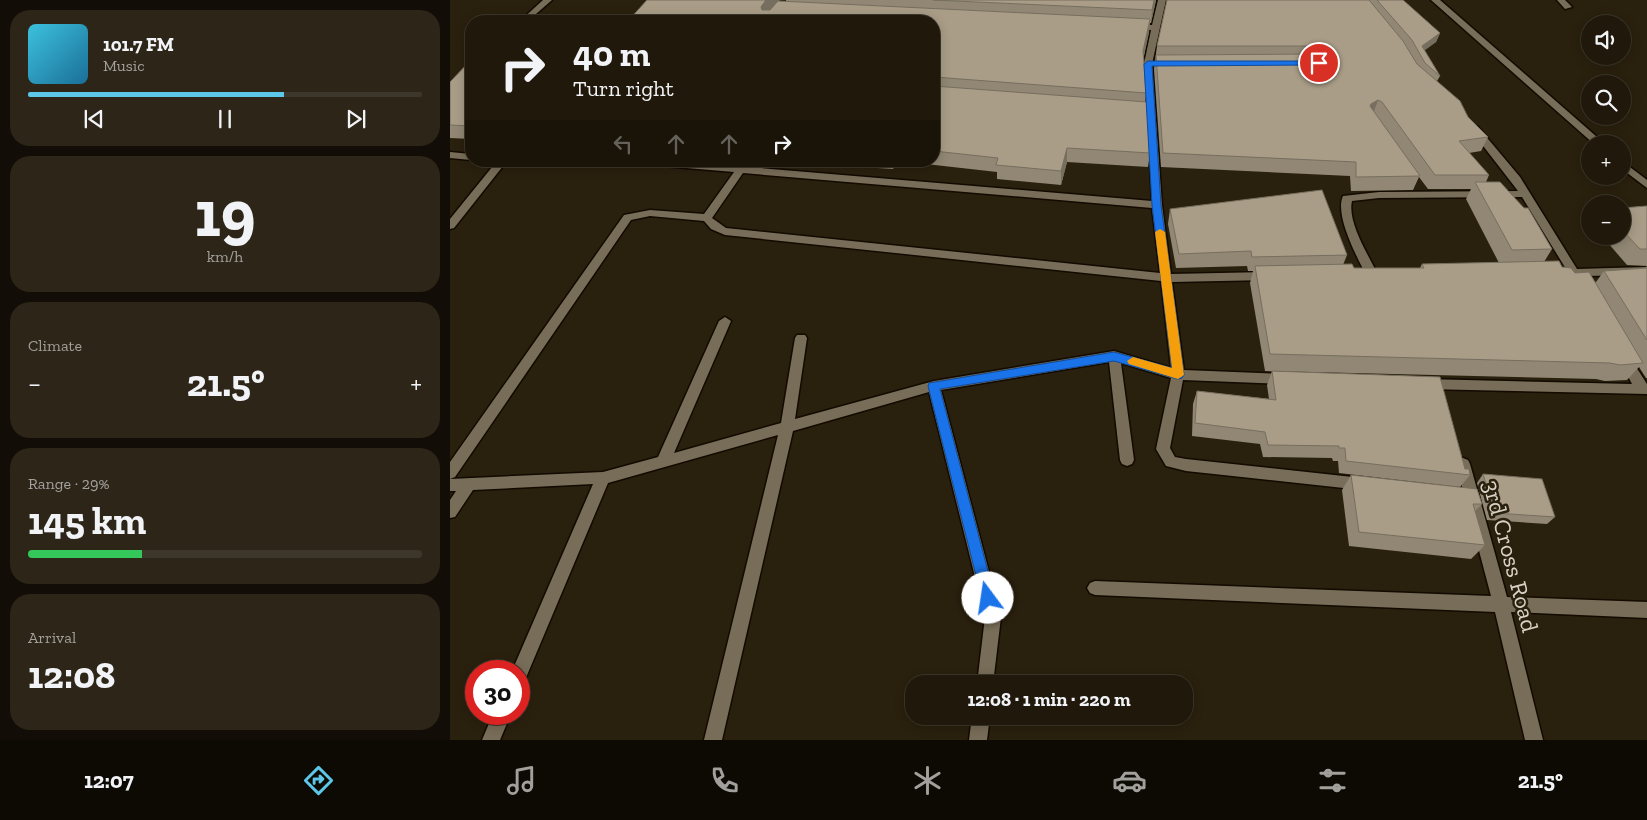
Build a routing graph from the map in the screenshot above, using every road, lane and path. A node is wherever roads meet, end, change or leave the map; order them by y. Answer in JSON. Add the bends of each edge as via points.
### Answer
{"nodes":[{"id":1,"x":548,"y":0,"type":"edge"},
{"id":2,"x":1162,"y":0,"type":"edge"},
{"id":3,"x":1435,"y":0,"type":"edge"},
{"id":4,"x":1561,"y":0,"type":"edge"},
{"id":5,"x":1568,"y":7,"type":"dead end"},
{"id":6,"x":531,"y":15,"type":"edge"},
{"id":7,"x":1127,"y":26,"type":"edge"},
{"id":8,"x":1156,"y":28,"type":"junction"},
{"id":9,"x":1121,"y":109,"type":"edge"},
{"id":10,"x":1151,"y":112,"type":"junction"},
{"id":11,"x":1469,"y":122,"type":"edge"},
{"id":12,"x":1590,"y":135,"type":"edge"},
{"id":13,"x":450,"y":155,"type":"edge"},
{"id":14,"x":465,"y":156,"type":"edge"},
{"id":15,"x":497,"y":167,"type":"edge"},
{"id":16,"x":720,"y":167,"type":"edge"},
{"id":17,"x":742,"y":169,"type":"junction"},
{"id":18,"x":1631,"y":172,"type":"edge"},
{"id":19,"x":1647,"y":185,"type":"edge"},
{"id":20,"x":1526,"y":194,"type":"junction"},
{"id":21,"x":1157,"y":205,"type":"junction"},
{"id":22,"x":707,"y":218,"type":"junction"},
{"id":23,"x":450,"y":226,"type":"edge"},
{"id":24,"x":1575,"y":272,"type":"junction"},
{"id":25,"x":1647,"y":272,"type":"edge"},
{"id":26,"x":1546,"y":273,"type":"edge"},
{"id":27,"x":1372,"y":275,"type":"edge"},
{"id":28,"x":1284,"y":276,"type":"edge"},
{"id":29,"x":1166,"y":278,"type":"junction"},
{"id":30,"x":1584,"y":289,"type":"edge"},
{"id":31,"x":725,"y":321,"type":"dead end"},
{"id":32,"x":802,"y":338,"type":"dead end"},
{"id":33,"x":1618,"y":348,"type":"edge"},
{"id":34,"x":1114,"y":356,"type":"junction"},
{"id":35,"x":1178,"y":375,"type":"junction"},
{"id":36,"x":1295,"y":379,"type":"edge"},
{"id":37,"x":1412,"y":383,"type":"edge"},
{"id":38,"x":1441,"y":384,"type":"junction"},
{"id":39,"x":934,"y":386,"type":"junction"},
{"id":40,"x":1645,"y":389,"type":"edge"},
{"id":41,"x":1446,"y":403,"type":"edge"},
{"id":42,"x":787,"y":427,"type":"junction"},
{"id":43,"x":1459,"y":450,"type":"edge"},
{"id":44,"x":1127,"y":460,"type":"dead end"},
{"id":45,"x":663,"y":461,"type":"junction"},
{"id":46,"x":450,"y":473,"type":"edge"},
{"id":47,"x":603,"y":478,"type":"junction"},
{"id":48,"x":469,"y":484,"type":"junction"},
{"id":49,"x":450,"y":485,"type":"edge"},
{"id":50,"x":1373,"y":486,"type":"edge"},
{"id":51,"x":450,"y":512,"type":"edge"},
{"id":52,"x":1095,"y":588,"type":"dead end"},
{"id":53,"x":1501,"y":603,"type":"junction"},
{"id":54,"x":1647,"y":610,"type":"edge"},
{"id":55,"x":525,"y":660,"type":"edge"},
{"id":56,"x":986,"y":675,"type":"edge"},
{"id":57,"x":497,"y":725,"type":"edge"},
{"id":58,"x":980,"y":725,"type":"edge"},
{"id":59,"x":491,"y":740,"type":"edge"},
{"id":60,"x":713,"y":740,"type":"edge"},
{"id":61,"x":978,"y":740,"type":"edge"},
{"id":62,"x":1534,"y":740,"type":"edge"}],
"edges":[{"from":1,"to":6,"type":"street"},
{"from":2,"to":8,"type":"street"},
{"from":3,"to":12,"type":"street"},
{"from":4,"to":5,"type":"street"},
{"from":7,"to":8,"type":"street"},
{"from":8,"to":10,"type":"street"},
{"from":9,"to":10,"type":"street"},
{"from":10,"to":21,"type":"street"},
{"from":11,"to":20,"type":"street"},
{"from":13,"to":14,"type":"street"},
{"from":15,"to":23,"type":"street"},
{"from":16,"to":17,"type":"street"},
{"from":17,"to":21,"type":"street"},
{"from":17,"to":22,"type":"street"},
{"from":18,"to":19,"type":"street"},
{"from":20,"to":24,"type":"street"},
{"from":20,"to":27,"type":"street","via":[[1421,190],[1347,198],[1346,215]]},
{"from":21,"to":29,"type":"street"},
{"from":22,"to":29,"type":"street","via":[[709,224],[725,231]]},
{"from":22,"to":46,"type":"street","via":[[650,213],[628,217]]},
{"from":24,"to":25,"type":"street"},
{"from":24,"to":26,"type":"street"},
{"from":24,"to":30,"type":"street"},
{"from":28,"to":29,"type":"street"},
{"from":29,"to":35,"type":"street"},
{"from":31,"to":45,"type":"street"},
{"from":32,"to":42,"type":"street"},
{"from":33,"to":40,"type":"street"},
{"from":34,"to":35,"type":"street"},
{"from":34,"to":39,"type":"street"},
{"from":34,"to":44,"type":"street"},
{"from":35,"to":36,"type":"street"},
{"from":35,"to":50,"type":"street","via":[[1163,449],[1172,462]]},
{"from":37,"to":38,"type":"street"},
{"from":38,"to":40,"type":"street"},
{"from":38,"to":41,"type":"street"},
{"from":39,"to":42,"type":"street"},
{"from":39,"to":56,"type":"street","via":[[993,617]]},
{"from":42,"to":45,"type":"street"},
{"from":42,"to":60,"type":"street"},
{"from":43,"to":53,"type":"street","name":"3rd Cross Road","via":[[1467,496]]},
{"from":45,"to":47,"type":"street"},
{"from":47,"to":48,"type":"street"},
{"from":47,"to":55,"type":"street"},
{"from":48,"to":49,"type":"street"},
{"from":48,"to":51,"type":"street"},
{"from":52,"to":53,"type":"street"},
{"from":53,"to":54,"type":"street"},
{"from":53,"to":62,"type":"street","name":"3rd Cross Road"},
{"from":57,"to":59,"type":"street"},
{"from":58,"to":61,"type":"street"}]}
